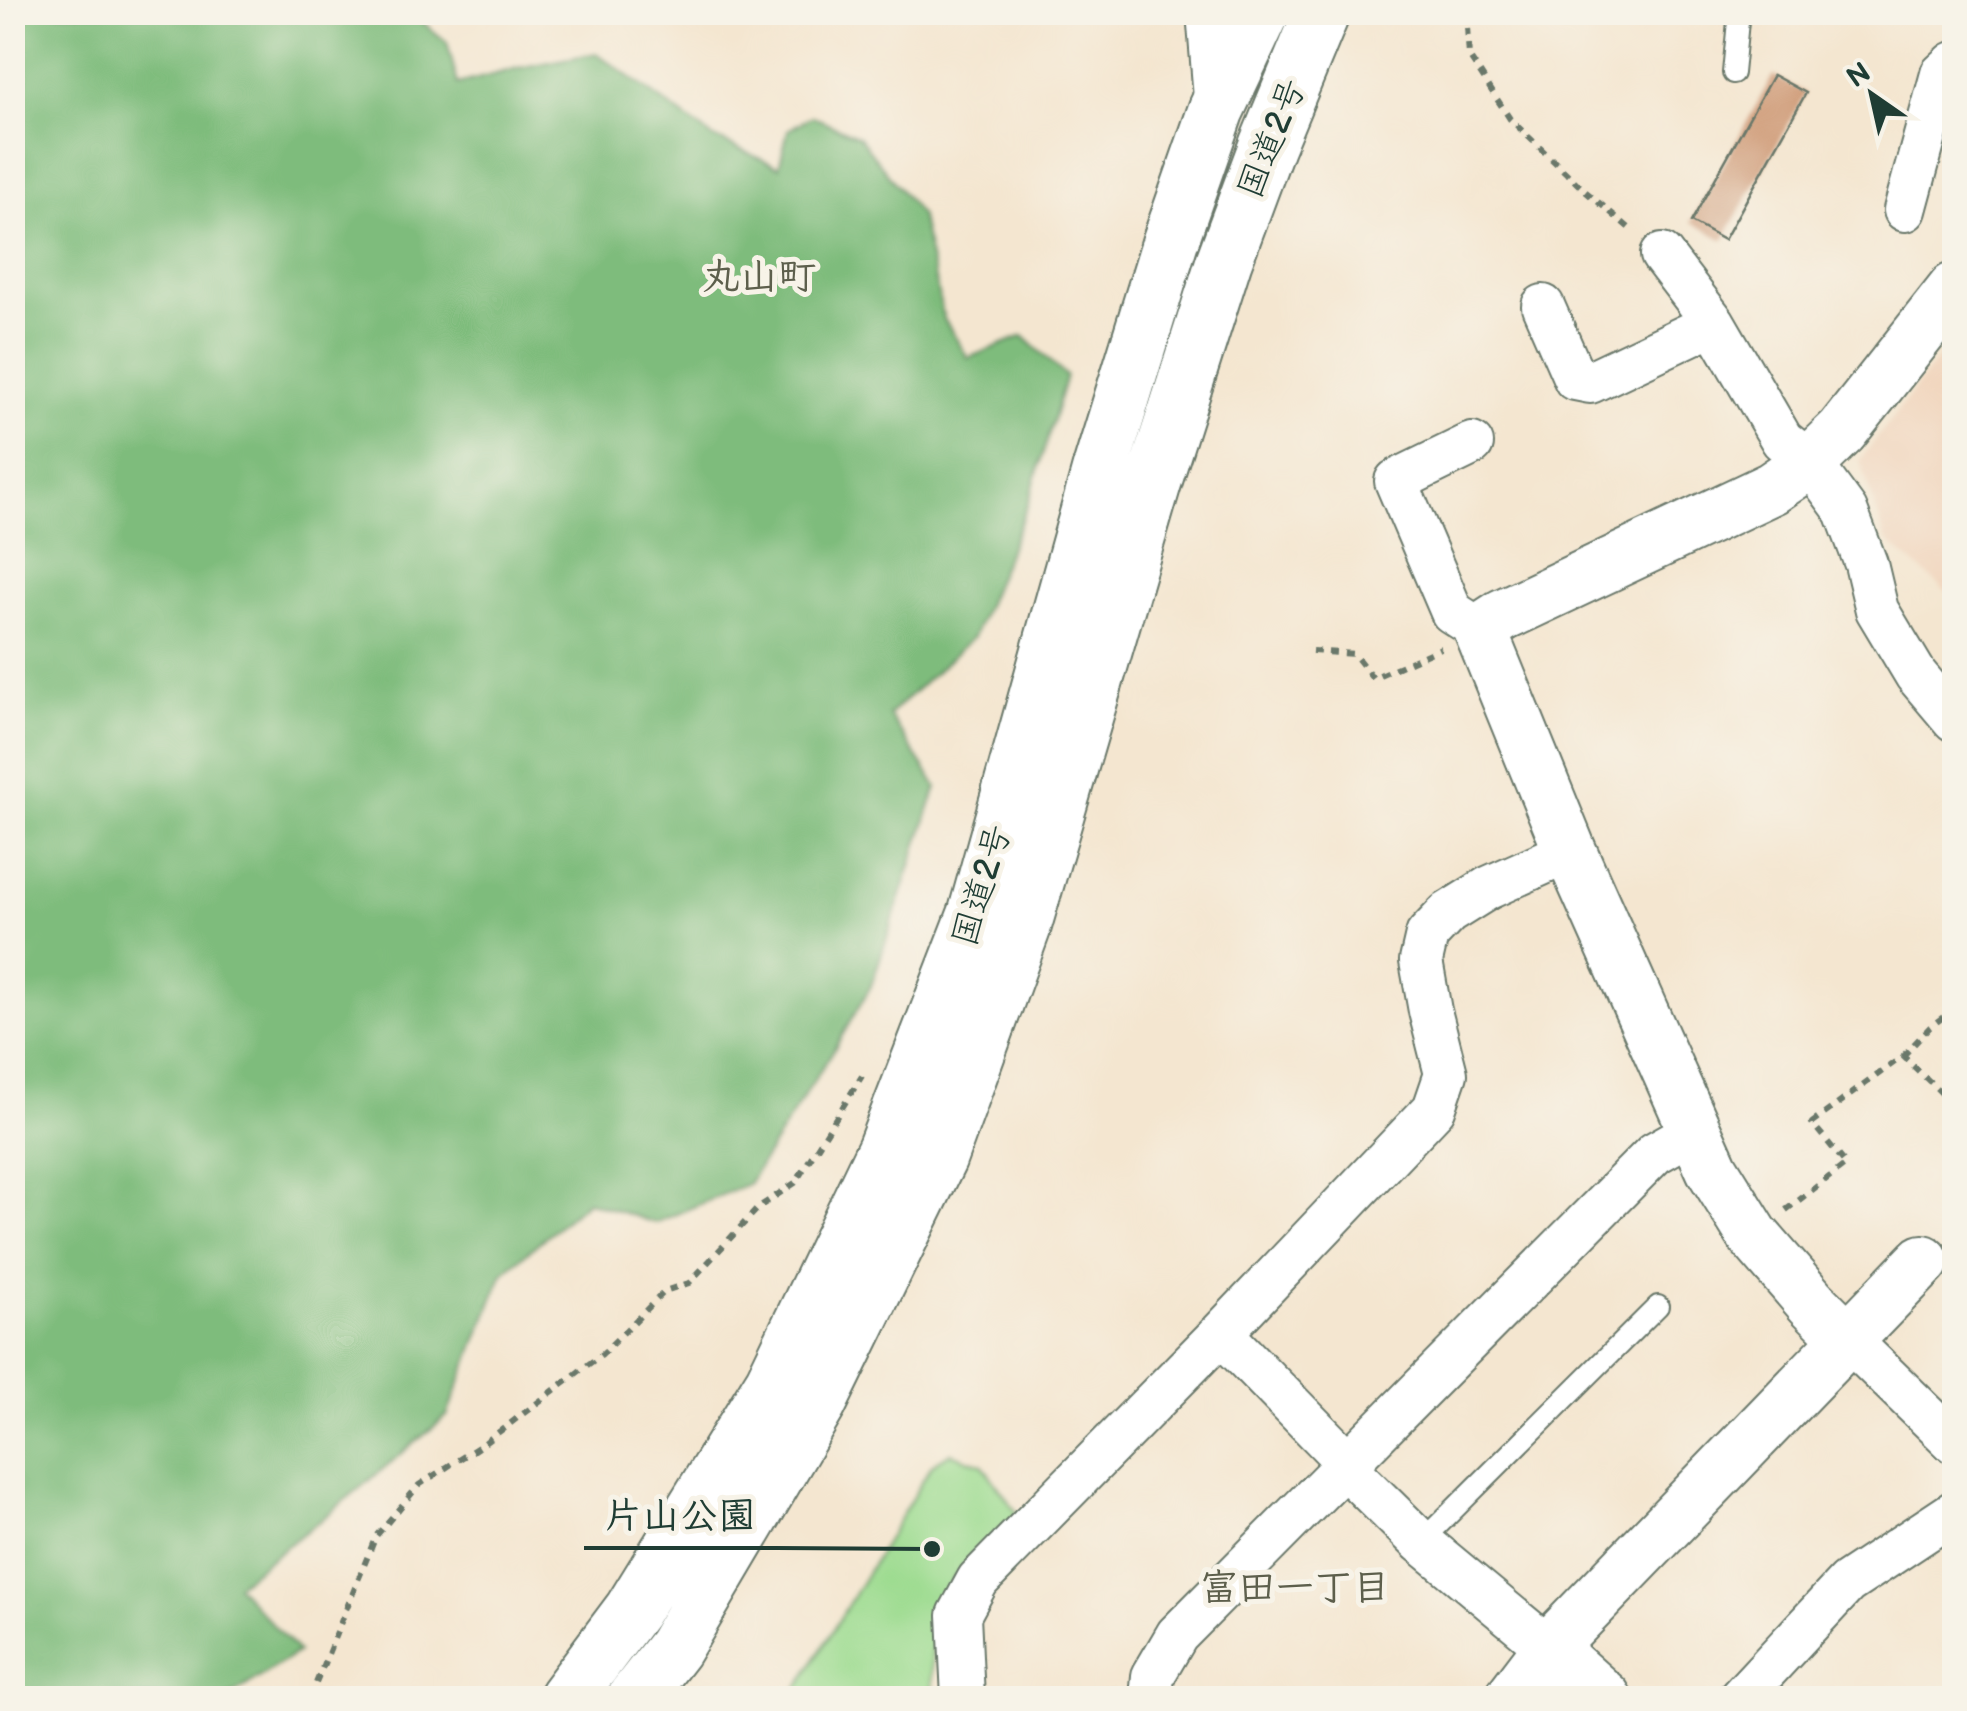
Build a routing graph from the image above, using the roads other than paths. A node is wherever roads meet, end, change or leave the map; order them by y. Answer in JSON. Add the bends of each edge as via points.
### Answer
{"nodes":[{"id":1,"x":1208,"y":12,"type":"edge"},
{"id":2,"x":1262,"y":12,"type":"edge"},
{"id":3,"x":1322,"y":12,"type":"edge"},
{"id":4,"x":1732,"y":12,"type":"edge"},
{"id":5,"x":1954,"y":64,"type":"edge"},
{"id":6,"x":1733,"y":74,"type":"dead end"},
{"id":7,"x":1216,"y":110,"type":"junction"},
{"id":8,"x":1905,"y":210,"type":"dead end"},
{"id":9,"x":1662,"y":254,"type":"road end"},
{"id":10,"x":1954,"y":290,"type":"edge"},
{"id":11,"x":1543,"y":306,"type":"dead end"},
{"id":12,"x":1714,"y":323,"type":"junction"},
{"id":13,"x":1472,"y":444,"type":"dead end"},
{"id":14,"x":1810,"y":462,"type":"junction"},
{"id":15,"x":1480,"y":630,"type":"junction"},
{"id":16,"x":1954,"y":720,"type":"edge"},
{"id":17,"x":1570,"y":851,"type":"junction"},
{"id":18,"x":1694,"y":1131,"type":"junction"},
{"id":19,"x":1923,"y":1261,"type":"dead end"},
{"id":20,"x":1658,"y":1306,"type":"dead end"},
{"id":21,"x":1221,"y":1333,"type":"junction"},
{"id":22,"x":1847,"y":1338,"type":"junction"},
{"id":23,"x":1954,"y":1442,"type":"edge"},
{"id":24,"x":1347,"y":1462,"type":"junction"},
{"id":25,"x":1954,"y":1512,"type":"edge"},
{"id":26,"x":1421,"y":1542,"type":"junction"},
{"id":27,"x":1549,"y":1648,"type":"junction"},
{"id":28,"x":566,"y":1698,"type":"edge"},
{"id":29,"x":635,"y":1698,"type":"edge"},
{"id":30,"x":962,"y":1698,"type":"edge"},
{"id":31,"x":1151,"y":1698,"type":"edge"},
{"id":32,"x":1511,"y":1698,"type":"edge"},
{"id":33,"x":1606,"y":1698,"type":"edge"},
{"id":34,"x":1740,"y":1698,"type":"edge"}],
"edges":[{"from":1,"to":7,"type":"street"},
{"from":2,"to":7,"type":"highway","name":"国道2号"},
{"from":3,"to":29,"type":"highway","name":"国道2号","via":[[1224,261],[1024,927],[939,1158],[819,1403],[674,1648]]},
{"from":4,"to":6,"type":"lane","via":[[1738,21]]},
{"from":5,"to":8,"type":"street","via":[[1942,74]]},
{"from":7,"to":28,"type":"highway","name":"国道2号","via":[[1100,470],[976,914],[885,1149],[774,1382],[632,1610]]},
{"from":9,"to":12,"type":"street"},
{"from":10,"to":14,"type":"street"},
{"from":11,"to":12,"type":"street","via":[[1576,379],[1590,382]]},
{"from":12,"to":14,"type":"street","via":[[1782,440]]},
{"from":13,"to":15,"type":"street","via":[[1396,481],[1452,612]]},
{"from":14,"to":15,"type":"street","via":[[1772,488]]},
{"from":14,"to":16,"type":"street","via":[[1846,511],[1876,610]]},
{"from":15,"to":17,"type":"street"},
{"from":17,"to":18,"type":"street"},
{"from":17,"to":21,"type":"street","via":[[1488,888],[1448,913],[1427,936],[1422,961],[1446,1074],[1434,1109]]},
{"from":18,"to":22,"type":"street","via":[[1754,1235]]},
{"from":18,"to":24,"type":"street","via":[[1655,1153]]},
{"from":19,"to":22,"type":"street"},
{"from":20,"to":26,"type":"lane"},
{"from":21,"to":24,"type":"street"},
{"from":21,"to":30,"type":"street","via":[[978,1580],[958,1614]]},
{"from":22,"to":23,"type":"street"},
{"from":22,"to":27,"type":"street"},
{"from":24,"to":26,"type":"street"},
{"from":24,"to":31,"type":"street","via":[[1177,1635],[1154,1676]]},
{"from":25,"to":34,"type":"street","via":[[1846,1583]]},
{"from":26,"to":27,"type":"street"},
{"from":27,"to":32,"type":"street"},
{"from":27,"to":33,"type":"street"}]}
